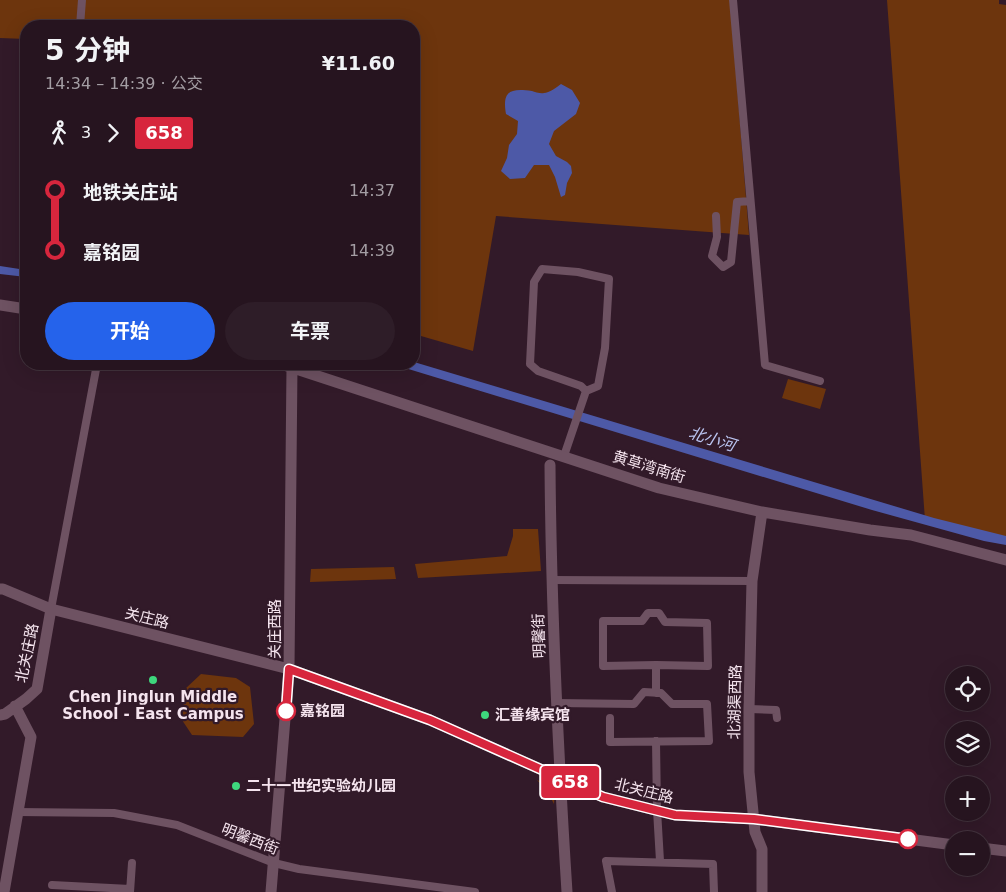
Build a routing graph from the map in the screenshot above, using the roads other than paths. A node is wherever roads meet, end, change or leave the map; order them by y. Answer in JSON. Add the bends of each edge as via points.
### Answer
{"nodes":[{"id":1,"x":82,"y":0,"type":"edge"},
{"id":2,"x":733,"y":0,"type":"edge"},
{"id":3,"x":80,"y":20,"type":"edge"},
{"id":4,"x":750,"y":201,"type":"junction"},
{"id":5,"x":716,"y":216,"type":"dead end"},
{"id":6,"x":0,"y":305,"type":"edge"},
{"id":7,"x":20,"y":308,"type":"edge"},
{"id":8,"x":96,"y":370,"type":"edge"},
{"id":9,"x":286,"y":370,"type":"edge"},
{"id":10,"x":301,"y":370,"type":"edge"},
{"id":11,"x":820,"y":381,"type":"dead end"},
{"id":12,"x":586,"y":391,"type":"junction"},
{"id":13,"x":564,"y":456,"type":"junction"},
{"id":14,"x":550,"y":465,"type":"dead end"},
{"id":15,"x":762,"y":512,"type":"junction"},
{"id":16,"x":1006,"y":560,"type":"edge"},
{"id":17,"x":551,"y":580,"type":"junction"},
{"id":18,"x":752,"y":580,"type":"junction"},
{"id":19,"x":0,"y":589,"type":"edge"},
{"id":20,"x":51,"y":609,"type":"junction"},
{"id":21,"x":656,"y":665,"type":"junction"},
{"id":22,"x":289,"y":669,"type":"junction"},
{"id":23,"x":656,"y":693,"type":"junction"},
{"id":24,"x":556,"y":703,"type":"junction"},
{"id":25,"x":15,"y":706,"type":"junction"},
{"id":26,"x":749,"y":710,"type":"junction"},
{"id":27,"x":0,"y":715,"type":"edge"},
{"id":28,"x":610,"y":718,"type":"dead end"},
{"id":29,"x":777,"y":718,"type":"dead end"},
{"id":30,"x":656,"y":741,"type":"junction"},
{"id":31,"x":560,"y":778,"type":"junction"},
{"id":32,"x":657,"y":810,"type":"junction"},
{"id":33,"x":17,"y":812,"type":"junction"},
{"id":34,"x":754,"y":819,"type":"junction"},
{"id":35,"x":945,"y":844,"type":"edge"},
{"id":36,"x":990,"y":849,"type":"edge"},
{"id":37,"x":1006,"y":851,"type":"edge"},
{"id":38,"x":660,"y":861,"type":"junction"},
{"id":39,"x":132,"y":863,"type":"dead end"},
{"id":40,"x":274,"y":864,"type":"junction"},
{"id":41,"x":52,"y":885,"type":"dead end"},
{"id":42,"x":130,"y":890,"type":"edge"},
{"id":43,"x":4,"y":892,"type":"edge"},
{"id":44,"x":271,"y":892,"type":"edge"},
{"id":45,"x":475,"y":892,"type":"edge"},
{"id":46,"x":567,"y":892,"type":"edge"},
{"id":47,"x":612,"y":892,"type":"edge"},
{"id":48,"x":714,"y":892,"type":"edge"},
{"id":49,"x":762,"y":892,"type":"edge"}],
"edges":[{"from":1,"to":3,"type":"street"},
{"from":2,"to":4,"type":"street"},
{"from":4,"to":5,"type":"street","via":[[737,202],[731,262],[724,267],[712,256],[717,236]]},
{"from":4,"to":11,"type":"street","via":[[765,366]]},
{"from":6,"to":7,"type":"street"},
{"from":8,"to":20,"type":"street"},
{"from":9,"to":22,"type":"street","name":"关庄西路"},
{"from":10,"to":13,"type":"street","name":"黄草湾南街"},
{"from":12,"to":12,"type":"street","via":[[538,372],[530,364],[534,282],[542,269],[578,272],[609,280],[605,348],[598,386]]},
{"from":12,"to":13,"type":"street"},
{"from":13,"to":15,"type":"street","name":"黄草湾南街","via":[[659,488]]},
{"from":14,"to":17,"type":"street","name":"明馨街"},
{"from":15,"to":16,"type":"street","name":"黄草湾南街","via":[[911,535]]},
{"from":15,"to":18,"type":"street","name":"北湖渠西路"},
{"from":17,"to":18,"type":"street"},
{"from":17,"to":24,"type":"street","name":"明馨街"},
{"from":18,"to":26,"type":"street","name":"北湖渠西路"},
{"from":19,"to":20,"type":"street","name":"关庄路"},
{"from":20,"to":22,"type":"street","name":"关庄路"},
{"from":20,"to":25,"type":"street","name":"北关庄路","via":[[37,689]]},
{"from":21,"to":21,"type":"street","via":[[708,666],[706,623],[665,622],[659,613],[648,613],[642,621],[603,621],[603,666]]},
{"from":21,"to":23,"type":"street"},
{"from":22,"to":31,"type":"street","name":"北关庄路","via":[[430,720]]},
{"from":22,"to":40,"type":"street","name":"关庄西路"},
{"from":23,"to":24,"type":"street","via":[[644,692],[634,704]]},
{"from":23,"to":30,"type":"street","via":[[661,693],[672,704],[707,704],[709,741]]},
{"from":24,"to":31,"type":"street","name":"明馨街"},
{"from":25,"to":27,"type":"street","name":"北关庄路"},
{"from":25,"to":33,"type":"street","via":[[31,737]]},
{"from":26,"to":29,"type":"street","via":[[776,710]]},
{"from":26,"to":34,"type":"street","name":"北湖渠西路","via":[[749,772]]},
{"from":28,"to":30,"type":"street","via":[[610,742]]},
{"from":30,"to":32,"type":"street"},
{"from":31,"to":32,"type":"street","name":"北关庄路","via":[[603,797]]},
{"from":31,"to":46,"type":"street","name":"明馨街"},
{"from":32,"to":34,"type":"street","name":"北关庄路","via":[[675,815]]},
{"from":32,"to":38,"type":"street"},
{"from":33,"to":40,"type":"street","name":"明馨西街","via":[[114,813],[177,825]]},
{"from":33,"to":43,"type":"street"},
{"from":34,"to":35,"type":"street","name":"北关庄路"},
{"from":34,"to":49,"type":"street","name":"北湖渠西路","via":[[762,849]]},
{"from":36,"to":37,"type":"street"},
{"from":38,"to":47,"type":"street","via":[[606,861]]},
{"from":38,"to":48,"type":"street","via":[[713,864]]},
{"from":39,"to":42,"type":"street"},
{"from":40,"to":44,"type":"street","name":"关庄西路"},
{"from":40,"to":45,"type":"street","name":"明馨西街"},
{"from":41,"to":42,"type":"street"}]}
